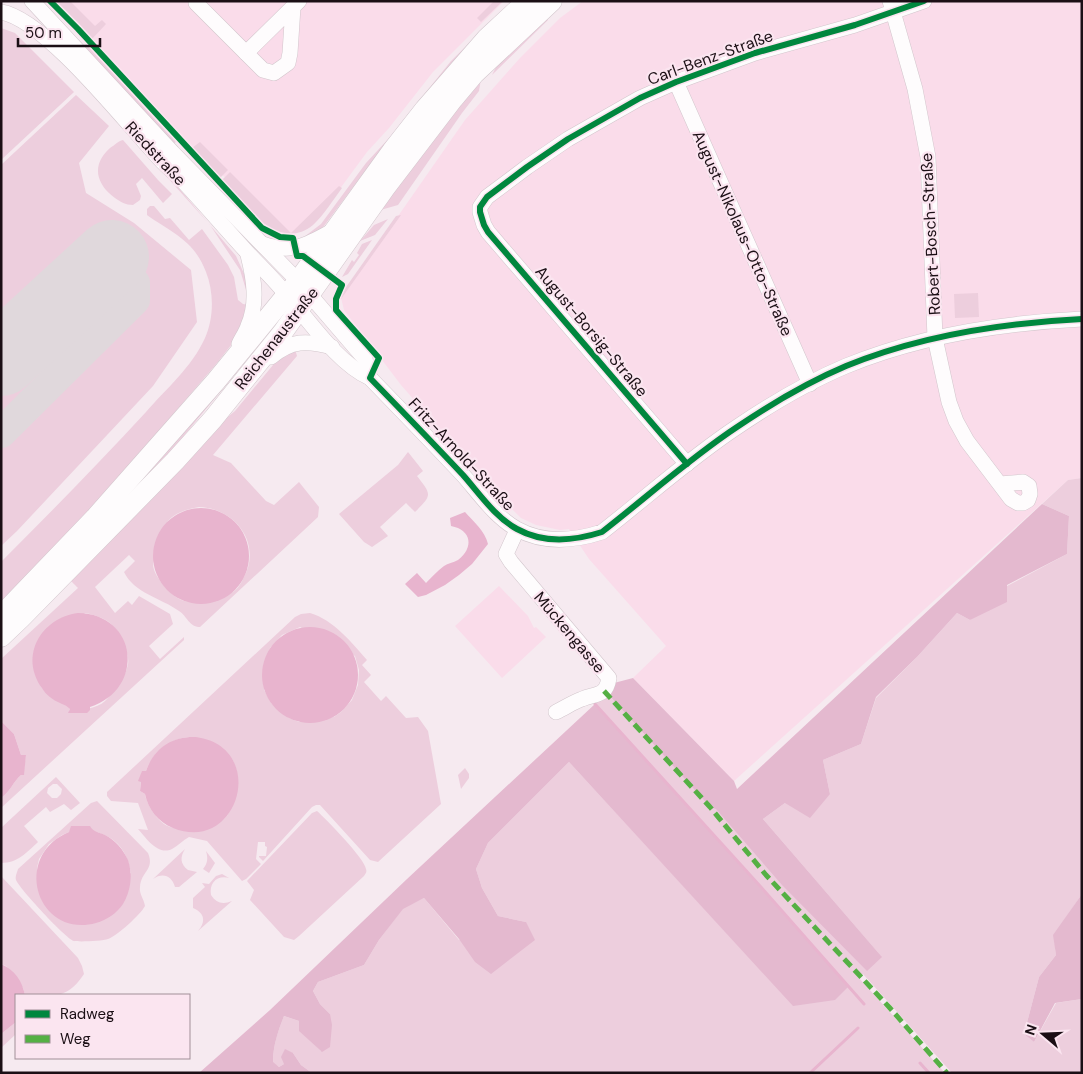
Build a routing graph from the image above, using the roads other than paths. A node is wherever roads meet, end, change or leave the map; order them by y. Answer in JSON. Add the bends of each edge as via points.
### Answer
{"nodes":[{"id":1,"x":8,"y":1,"type":"edge"},
{"id":2,"x":32,"y":1,"type":"edge"},
{"id":3,"x":527,"y":1,"type":"edge"},
{"id":4,"x":552,"y":1,"type":"edge"},
{"id":5,"x":924,"y":1,"type":"edge"},
{"id":6,"x":196,"y":3,"type":"dead end"},
{"id":7,"x":296,"y":4,"type":"edge"},
{"id":8,"x":892,"y":6,"type":"edge"},
{"id":9,"x":1,"y":10,"type":"edge"},
{"id":10,"x":246,"y":53,"type":"junction"},
{"id":11,"x":676,"y":82,"type":"junction"},
{"id":12,"x":480,"y":212,"type":"joint"},
{"id":13,"x":337,"y":228,"type":"junction"},
{"id":14,"x":261,"y":244,"type":"junction"},
{"id":15,"x":248,"y":254,"type":"junction"},
{"id":16,"x":299,"y":295,"type":"junction"},
{"id":17,"x":1082,"y":319,"type":"edge"},
{"id":18,"x":935,"y":338,"type":"junction"},
{"id":19,"x":332,"y":347,"type":"junction"},
{"id":20,"x":264,"y":356,"type":"junction"},
{"id":21,"x":229,"y":365,"type":"junction"},
{"id":22,"x":370,"y":378,"type":"junction"},
{"id":23,"x":810,"y":384,"type":"junction"},
{"id":24,"x":687,"y":464,"type":"junction"},
{"id":25,"x":1000,"y":484,"type":"dead end"},
{"id":26,"x":517,"y":530,"type":"junction"},
{"id":27,"x":1,"y":616,"type":"edge"},
{"id":28,"x":1,"y":637,"type":"edge"},
{"id":29,"x":556,"y":712,"type":"dead end"}],
"edges":[{"from":1,"to":9,"type":"street"},
{"from":2,"to":14,"type":"street","name":"Riedstraße"},
{"from":3,"to":13,"type":"main road","name":"Reichenaustraße","via":[[487,38],[431,102]]},
{"from":4,"to":16,"type":"main road","name":"Reichenaustraße","via":[[474,74]]},
{"from":5,"to":8,"type":"street","name":"Carl-Benz-Straße"},
{"from":6,"to":10,"type":"street"},
{"from":7,"to":10,"type":"street"},
{"from":7,"to":10,"type":"street","via":[[288,63],[274,73],[269,72]]},
{"from":8,"to":11,"type":"street","name":"Carl-Benz-Straße","via":[[855,25],[772,48]]},
{"from":8,"to":18,"type":"street","name":"Robert-Bosch-Straße","via":[[916,89],[928,157]]},
{"from":9,"to":15,"type":"street","name":"Riedstraße","via":[[21,19],[63,54]]},
{"from":11,"to":12,"type":"street","name":"Carl-Benz-Straße","via":[[640,98],[535,161],[487,197]]},
{"from":11,"to":23,"type":"street","name":"August-Nikolaus-Otto-Straße"},
{"from":12,"to":24,"type":"street","name":"August-Borsig-Straße","via":[[488,232]]},
{"from":13,"to":14,"type":"street","via":[[296,248],[282,249]]},
{"from":13,"to":16,"type":"main road","name":"Reichenaustraße"},
{"from":14,"to":16,"type":"street","name":"Riedstraße"},
{"from":15,"to":16,"type":"street","name":"Riedstraße"},
{"from":15,"to":21,"type":"street","via":[[254,289],[253,310]]},
{"from":16,"to":19,"type":"street","name":"Fritz-Arnold-Straße"},
{"from":16,"to":20,"type":"main road","name":"Reichenaustraße"},
{"from":16,"to":21,"type":"main road","name":"Reichenaustraße"},
{"from":16,"to":22,"type":"street","name":"Fritz-Arnold-Straße","via":[[365,359]]},
{"from":17,"to":18,"type":"street","name":"Fritz-Arnold-Straße","via":[[990,327]]},
{"from":18,"to":23,"type":"street","name":"Fritz-Arnold-Straße","via":[[846,366]]},
{"from":18,"to":25,"type":"street","name":"Robert-Bosch-Straße","via":[[956,422]]},
{"from":19,"to":20,"type":"street","via":[[293,344],[271,357]]},
{"from":19,"to":22,"type":"street","name":"Fritz-Arnold-Straße","via":[[358,372]]},
{"from":20,"to":28,"type":"main road","name":"Reichenaustraße","via":[[175,461]]},
{"from":21,"to":27,"type":"main road","name":"Reichenaustraße","via":[[95,518]]},
{"from":22,"to":26,"type":"street","name":"Fritz-Arnold-Straße","via":[[498,515]]},
{"from":23,"to":24,"type":"street","name":"Fritz-Arnold-Straße","via":[[737,427]]},
{"from":24,"to":26,"type":"street","name":"Fritz-Arnold-Straße","via":[[602,532],[562,541]]},
{"from":26,"to":29,"type":"street","name":"Mückengasse","via":[[506,554],[609,678],[608,685],[598,695]]}]}
